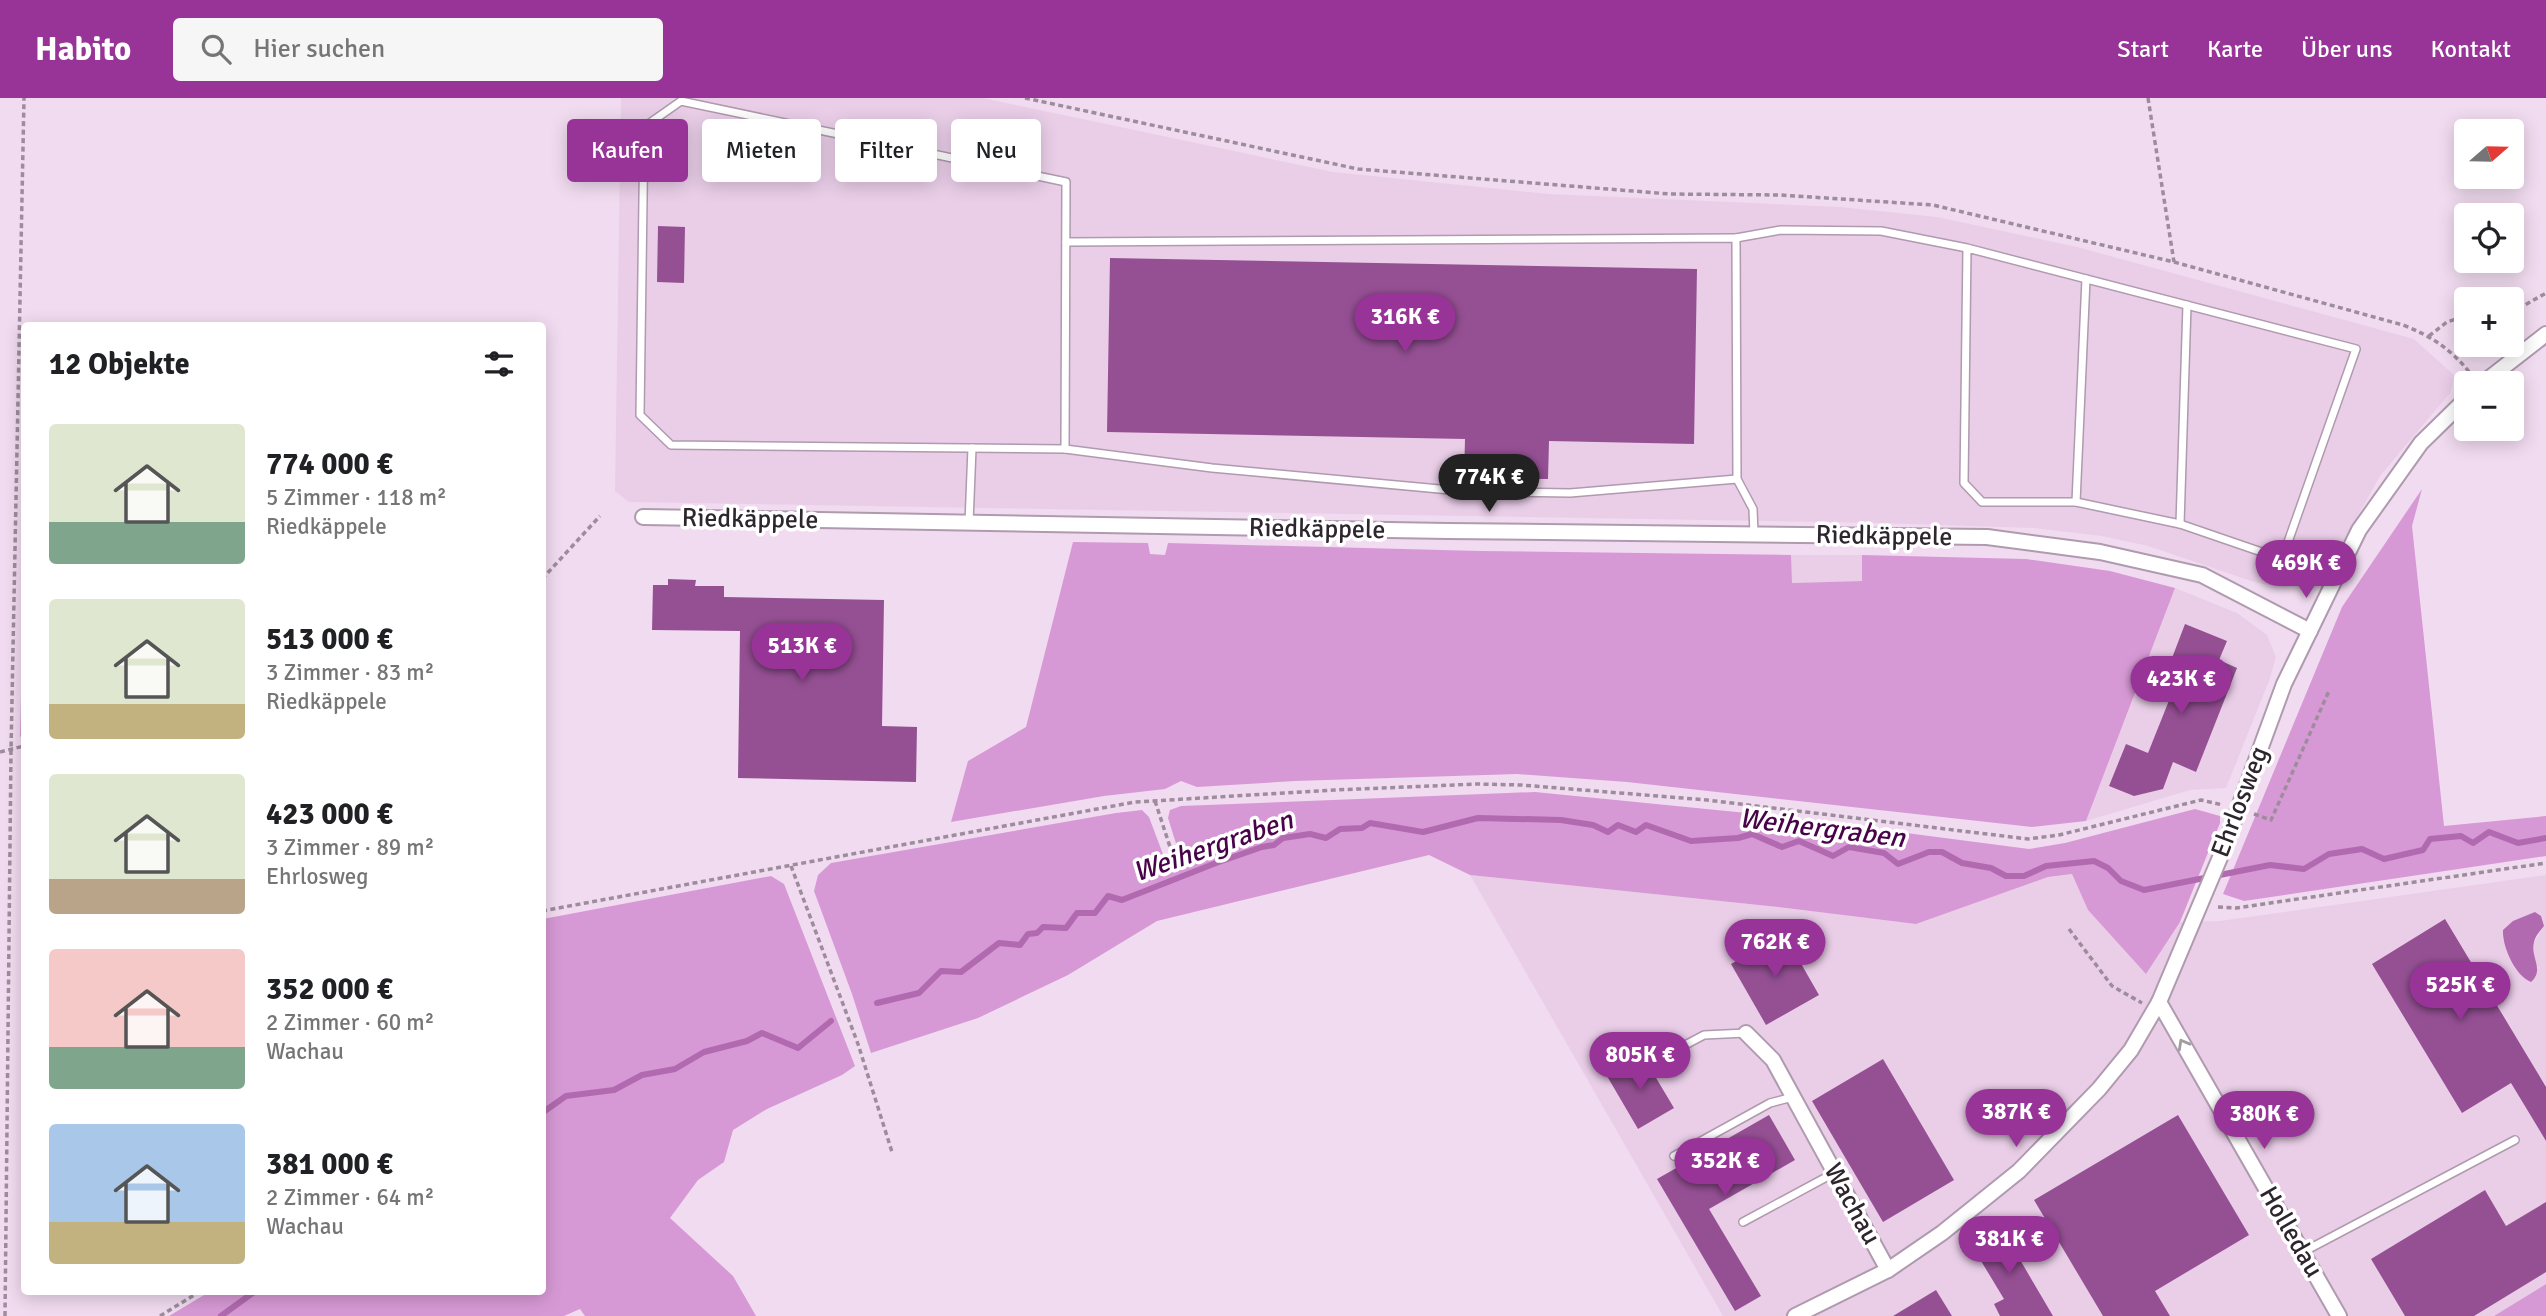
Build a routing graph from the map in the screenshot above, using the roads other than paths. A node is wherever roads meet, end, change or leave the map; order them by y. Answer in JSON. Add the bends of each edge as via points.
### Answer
{"nodes":[{"id":1,"x":1736,"y":238,"type":"junction"},
{"id":2,"x":1066,"y":242,"type":"junction"},
{"id":3,"x":1967,"y":248,"type":"junction"},
{"id":4,"x":2086,"y":279,"type":"junction"},
{"id":5,"x":2187,"y":304,"type":"junction"},
{"id":6,"x":2546,"y":334,"type":"edge"},
{"id":7,"x":2496,"y":371,"type":"edge"},
{"id":8,"x":2454,"y":411,"type":"edge"},
{"id":9,"x":972,"y":448,"type":"junction"},
{"id":10,"x":1065,"y":449,"type":"junction"},
{"id":11,"x":1737,"y":479,"type":"junction"},
{"id":12,"x":2077,"y":502,"type":"junction"},
{"id":13,"x":643,"y":517,"type":"dead end"},
{"id":14,"x":969,"y":523,"type":"junction"},
{"id":15,"x":2180,"y":524,"type":"junction"},
{"id":16,"x":1754,"y":534,"type":"junction"},
{"id":17,"x":2310,"y":631,"type":"junction"},
{"id":18,"x":2157,"y":1006,"type":"junction"},
{"id":19,"x":1746,"y":1033,"type":"joint"},
{"id":20,"x":1672,"y":1052,"type":"dead end"},
{"id":21,"x":1793,"y":1097,"type":"junction"},
{"id":22,"x":2515,"y":1140,"type":"dead end"},
{"id":23,"x":1674,"y":1156,"type":"dead end"},
{"id":24,"x":1835,"y":1172,"type":"junction"},
{"id":25,"x":1743,"y":1222,"type":"dead end"},
{"id":26,"x":2302,"y":1253,"type":"junction"},
{"id":27,"x":1888,"y":1270,"type":"junction"},
{"id":28,"x":1795,"y":1316,"type":"edge"},
{"id":29,"x":2339,"y":1316,"type":"edge"}],
"edges":[{"from":1,"to":2,"type":"lane"},
{"from":1,"to":3,"type":"lane","via":[[1781,230],[1881,231]]},
{"from":1,"to":11,"type":"lane"},
{"from":2,"to":9,"type":"lane","via":[[1066,182],[681,101],[644,127],[640,415],[671,445]]},
{"from":2,"to":10,"type":"lane"},
{"from":3,"to":4,"type":"lane"},
{"from":3,"to":12,"type":"lane","via":[[1964,483],[1982,502]]},
{"from":4,"to":5,"type":"lane"},
{"from":4,"to":12,"type":"lane"},
{"from":5,"to":15,"type":"lane"},
{"from":5,"to":15,"type":"lane","via":[[2356,349],[2282,559]]},
{"from":6,"to":7,"type":"street"},
{"from":8,"to":17,"type":"street","name":"Ehrlosweg","via":[[2421,443],[2359,530]]},
{"from":9,"to":10,"type":"lane"},
{"from":9,"to":14,"type":"lane"},
{"from":10,"to":11,"type":"lane","via":[[1461,491],[1570,493]]},
{"from":11,"to":16,"type":"lane","via":[[1753,509]]},
{"from":12,"to":15,"type":"lane"},
{"from":13,"to":14,"type":"street","name":"Riedkäppele"},
{"from":14,"to":16,"type":"street","name":"Riedkäppele"},
{"from":16,"to":17,"type":"street","name":"Riedkäppele","via":[[1987,537],[2099,552],[2202,575]]},
{"from":17,"to":18,"type":"street","name":"Ehrlosweg","via":[[2284,684],[2224,848]]},
{"from":26,"to":18,"type":"street","name":"Holledau","one_way":true},
{"from":18,"to":27,"type":"street","name":"Wachau","via":[[2131,1050],[2099,1089],[2019,1171]]},
{"from":19,"to":20,"type":"lane","via":[[1704,1035]]},
{"from":19,"to":21,"type":"street","name":"Wachau","via":[[1773,1060]]},
{"from":21,"to":23,"type":"lane","via":[[1770,1103]]},
{"from":21,"to":24,"type":"street","name":"Wachau"},
{"from":22,"to":26,"type":"lane"},
{"from":24,"to":25,"type":"lane"},
{"from":24,"to":27,"type":"street","name":"Wachau"},
{"from":26,"to":29,"type":"street","name":"Holledau"},
{"from":27,"to":28,"type":"street","name":"Wachau"}]}
